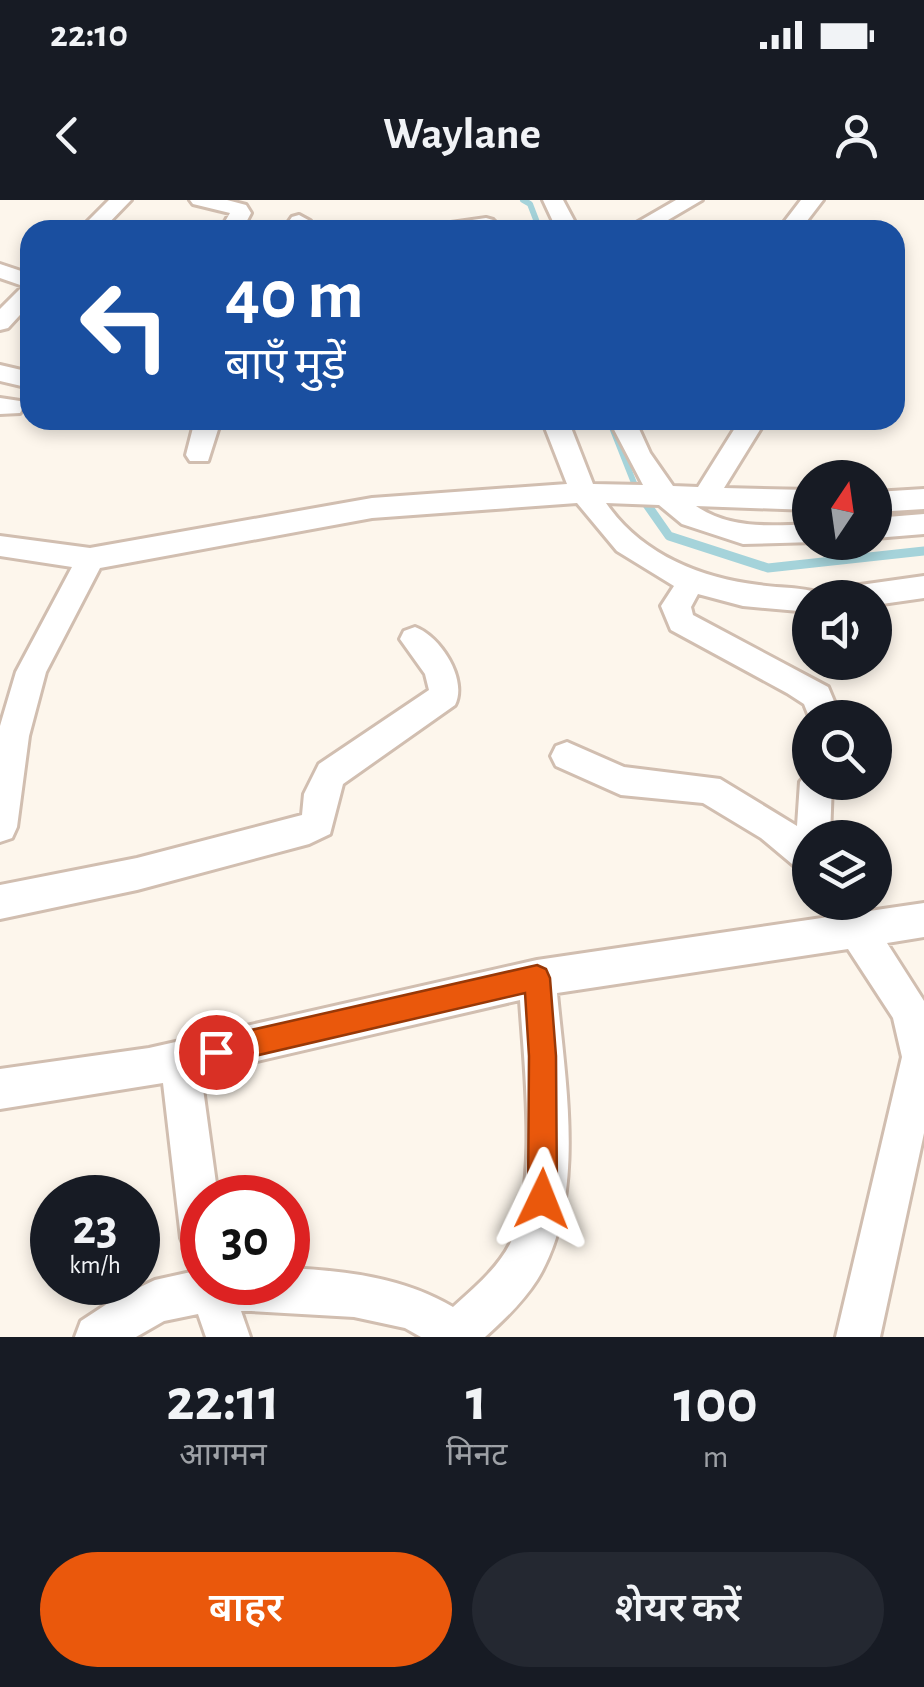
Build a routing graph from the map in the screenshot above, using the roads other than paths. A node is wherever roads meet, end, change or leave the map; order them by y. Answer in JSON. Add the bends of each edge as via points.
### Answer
{"nodes":[{"id":1,"x":121,"y":200,"type":"edge"},
{"id":2,"x":200,"y":200,"type":"edge"},
{"id":3,"x":692,"y":200,"type":"edge"},
{"id":4,"x":814,"y":200,"type":"edge"},
{"id":5,"x":100,"y":220,"type":"edge"},
{"id":6,"x":237,"y":220,"type":"edge"},
{"id":7,"x":661,"y":220,"type":"edge"},
{"id":8,"x":795,"y":220,"type":"edge"},
{"id":9,"x":20,"y":302,"type":"edge"},
{"id":10,"x":0,"y":326,"type":"edge"},
{"id":11,"x":205,"y":430,"type":"edge"},
{"id":12,"x":560,"y":430,"type":"edge"},
{"id":13,"x":626,"y":430,"type":"edge"},
{"id":14,"x":746,"y":430,"type":"edge"},
{"id":15,"x":199,"y":455,"type":"dead end"},
{"id":16,"x":590,"y":493,"type":"junction"},
{"id":17,"x":660,"y":496,"type":"junction"},
{"id":18,"x":705,"y":497,"type":"junction"},
{"id":19,"x":792,"y":499,"type":"edge"},
{"id":20,"x":924,"y":500,"type":"edge"},
{"id":21,"x":892,"y":501,"type":"edge"},
{"id":22,"x":924,"y":524,"type":"edge"},
{"id":23,"x":892,"y":527,"type":"edge"},
{"id":24,"x":792,"y":534,"type":"edge"},
{"id":25,"x":0,"y":546,"type":"edge"},
{"id":26,"x":90,"y":559,"type":"junction"},
{"id":27,"x":691,"y":582,"type":"junction"},
{"id":28,"x":924,"y":587,"type":"edge"},
{"id":29,"x":892,"y":592,"type":"edge"},
{"id":30,"x":792,"y":599,"type":"edge"},
{"id":31,"x":415,"y":639,"type":"dead end"},
{"id":32,"x":818,"y":700,"type":"edge"},
{"id":33,"x":7,"y":734,"type":"edge"},
{"id":34,"x":568,"y":756,"type":"dead end"},
{"id":35,"x":0,"y":827,"type":"edge"},
{"id":36,"x":792,"y":843,"type":"edge"},
{"id":37,"x":0,"y":902,"type":"edge"},
{"id":38,"x":924,"y":920,"type":"edge"},
{"id":39,"x":832,"y":922,"type":"edge"},
{"id":40,"x":537,"y":978,"type":"junction"},
{"id":41,"x":180,"y":1060,"type":"junction"},
{"id":42,"x":0,"y":1089,"type":"edge"},
{"id":43,"x":194,"y":1175,"type":"edge"},
{"id":44,"x":310,"y":1293,"type":"edge"},
{"id":45,"x":180,"y":1295,"type":"edge"},
{"id":46,"x":215,"y":1305,"type":"edge"},
{"id":47,"x":457,"y":1336,"type":"edge"},
{"id":48,"x":97,"y":1337,"type":"edge"},
{"id":49,"x":228,"y":1337,"type":"edge"},
{"id":50,"x":858,"y":1337,"type":"edge"}],
"edges":[{"from":1,"to":5,"type":"street"},
{"from":2,"to":6,"type":"street","via":[[239,208]]},
{"from":3,"to":7,"type":"street"},
{"from":4,"to":8,"type":"street"},
{"from":9,"to":10,"type":"street"},
{"from":11,"to":15,"type":"street"},
{"from":12,"to":16,"type":"street"},
{"from":13,"to":17,"type":"street"},
{"from":14,"to":18,"type":"street"},
{"from":16,"to":17,"type":"street"},
{"from":16,"to":26,"type":"street","via":[[372,508]]},
{"from":16,"to":27,"type":"street","via":[[624,543],[657,569]]},
{"from":17,"to":18,"type":"street"},
{"from":17,"to":24,"type":"street","via":[[690,519],[733,535]]},
{"from":18,"to":19,"type":"street"},
{"from":20,"to":21,"type":"street"},
{"from":22,"to":23,"type":"street"},
{"from":25,"to":26,"type":"street"},
{"from":26,"to":33,"type":"street"},
{"from":27,"to":30,"type":"street"},
{"from":27,"to":32,"type":"street","via":[[676,606],[681,622]]},
{"from":28,"to":29,"type":"street"},
{"from":31,"to":37,"type":"street","via":[[441,676],[444,696],[331,774],[318,823],[309,829]]},
{"from":33,"to":35,"type":"street"},
{"from":34,"to":36,"type":"street","via":[[621,781],[708,789]]},
{"from":38,"to":39,"type":"street"},
{"from":39,"to":40,"type":"street"},
{"from":39,"to":50,"type":"street","via":[[914,1015],[921,1057]]},
{"from":40,"to":41,"type":"street"},
{"from":40,"to":47,"type":"street","via":[[543,1056],[540,1224],[528,1255]]},
{"from":41,"to":42,"type":"street"},
{"from":41,"to":43,"type":"street"},
{"from":44,"to":47,"type":"street","via":[[409,1308]]},
{"from":45,"to":48,"type":"street","via":[[134,1312]]},
{"from":46,"to":49,"type":"street"}]}
